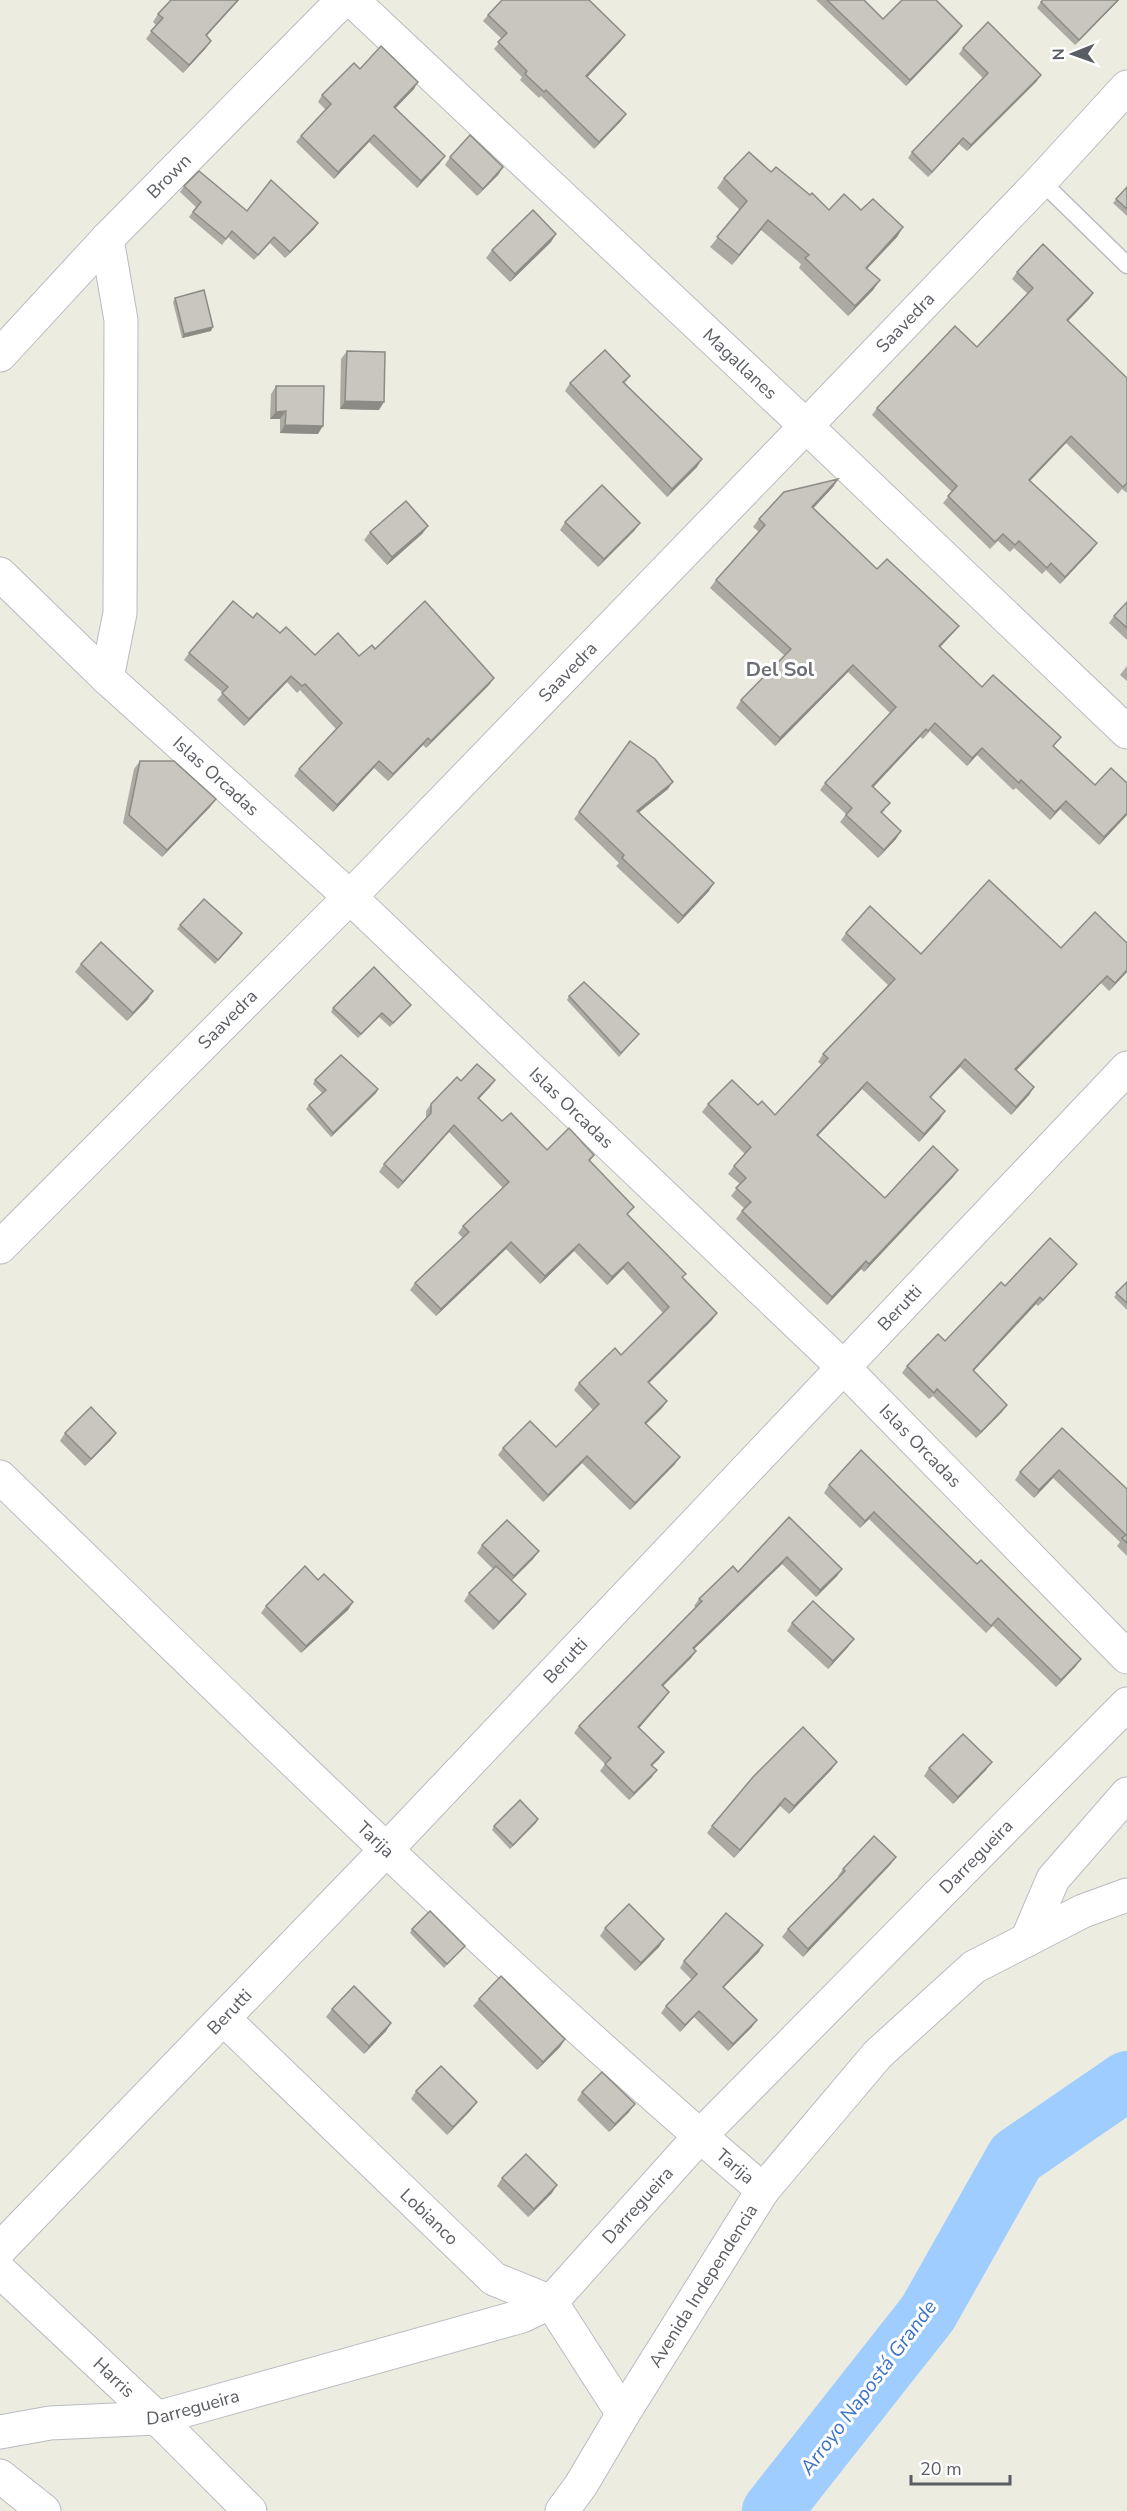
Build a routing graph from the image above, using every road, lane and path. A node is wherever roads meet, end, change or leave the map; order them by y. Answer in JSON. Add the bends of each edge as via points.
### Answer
{"nodes":[{"id":1,"x":342,"y":0,"type":"edge"},
{"id":2,"x":352,"y":0,"type":"edge"},
{"id":3,"x":1127,"y":87,"type":"edge"},
{"id":4,"x":1041,"y":181,"type":"junction"},
{"id":5,"x":106,"y":239,"type":"junction"},
{"id":6,"x":1127,"y":265,"type":"edge"},
{"id":7,"x":0,"y":355,"type":"edge"},
{"id":8,"x":806,"y":426,"type":"junction"},
{"id":9,"x":0,"y":574,"type":"edge"},
{"id":10,"x":107,"y":678,"type":"junction"},
{"id":11,"x":1127,"y":732,"type":"edge"},
{"id":12,"x":350,"y":897,"type":"junction"},
{"id":13,"x":1127,"y":1068,"type":"edge"},
{"id":14,"x":0,"y":1247,"type":"edge"},
{"id":15,"x":843,"y":1367,"type":"junction"},
{"id":16,"x":0,"y":1477,"type":"edge"},
{"id":17,"x":1127,"y":1657,"type":"edge"},
{"id":18,"x":1127,"y":1704,"type":"edge"},
{"id":19,"x":1127,"y":1794,"type":"edge"},
{"id":20,"x":386,"y":1850,"type":"junction"},
{"id":21,"x":1127,"y":1895,"type":"edge"},
{"id":22,"x":1027,"y":1940,"type":"junction"},
{"id":23,"x":224,"y":2019,"type":"junction"},
{"id":24,"x":700,"y":2136,"type":"junction"},
{"id":25,"x":763,"y":2190,"type":"junction"},
{"id":26,"x":0,"y":2249,"type":"edge"},
{"id":27,"x":0,"y":2271,"type":"edge"},
{"id":28,"x":551,"y":2302,"type":"junction"},
{"id":29,"x":622,"y":2414,"type":"junction"},
{"id":30,"x":157,"y":2418,"type":"junction"},
{"id":31,"x":0,"y":2432,"type":"edge"},
{"id":32,"x":0,"y":2476,"type":"edge"},
{"id":33,"x":44,"y":2511,"type":"edge"},
{"id":34,"x":250,"y":2511,"type":"edge"},
{"id":35,"x":562,"y":2511,"type":"edge"}],
"edges":[{"from":1,"to":5,"type":"street","name":"Brown"},
{"from":2,"to":8,"type":"street","name":"Magallanes"},
{"from":3,"to":4,"type":"street","name":"Saavedra"},
{"from":4,"to":6,"type":"lane"},
{"from":4,"to":8,"type":"street","name":"Saavedra"},
{"from":5,"to":7,"type":"street","name":"Brown"},
{"from":5,"to":10,"type":"street","via":[[121,320],[120,613]]},
{"from":8,"to":11,"type":"street","name":"Magallanes"},
{"from":8,"to":12,"type":"street","name":"Saavedra"},
{"from":9,"to":10,"type":"street","name":"Islas Orcadas"},
{"from":10,"to":12,"type":"street","name":"Islas Orcadas"},
{"from":12,"to":14,"type":"street","name":"Saavedra"},
{"from":12,"to":15,"type":"street","name":"Islas Orcadas"},
{"from":13,"to":15,"type":"street","name":"Berutti"},
{"from":15,"to":17,"type":"street","name":"Islas Orcadas"},
{"from":15,"to":20,"type":"street","name":"Berutti"},
{"from":16,"to":20,"type":"street","name":"Tarija"},
{"from":18,"to":24,"type":"street","name":"Darregueira"},
{"from":19,"to":22,"type":"street","via":[[1053,1879]]},
{"from":20,"to":23,"type":"street","name":"Berutti"},
{"from":20,"to":24,"type":"street","name":"Tarija"},
{"from":21,"to":22,"type":"street","name":"Avenida Independencia","via":[[1083,1911]]},
{"from":22,"to":25,"type":"street","name":"Avenida Independencia","via":[[974,1967],[878,2054]]},
{"from":23,"to":26,"type":"street","name":"Berutti"},
{"from":23,"to":28,"type":"street","name":"Lobianco","via":[[495,2279]]},
{"from":24,"to":25,"type":"street","name":"Tarija"},
{"from":24,"to":28,"type":"street","name":"Darregueira"},
{"from":25,"to":29,"type":"street","name":"Avenida Independencia"},
{"from":27,"to":30,"type":"street","name":"Harris"},
{"from":28,"to":29,"type":"street"},
{"from":28,"to":30,"type":"street","name":"Darregueira","via":[[522,2316]]},
{"from":29,"to":35,"type":"street","name":"Avenida Independencia"},
{"from":30,"to":31,"type":"street","name":"Darregueira","via":[[50,2423]]},
{"from":30,"to":34,"type":"street","name":"Harris"},
{"from":32,"to":33,"type":"street"}]}
